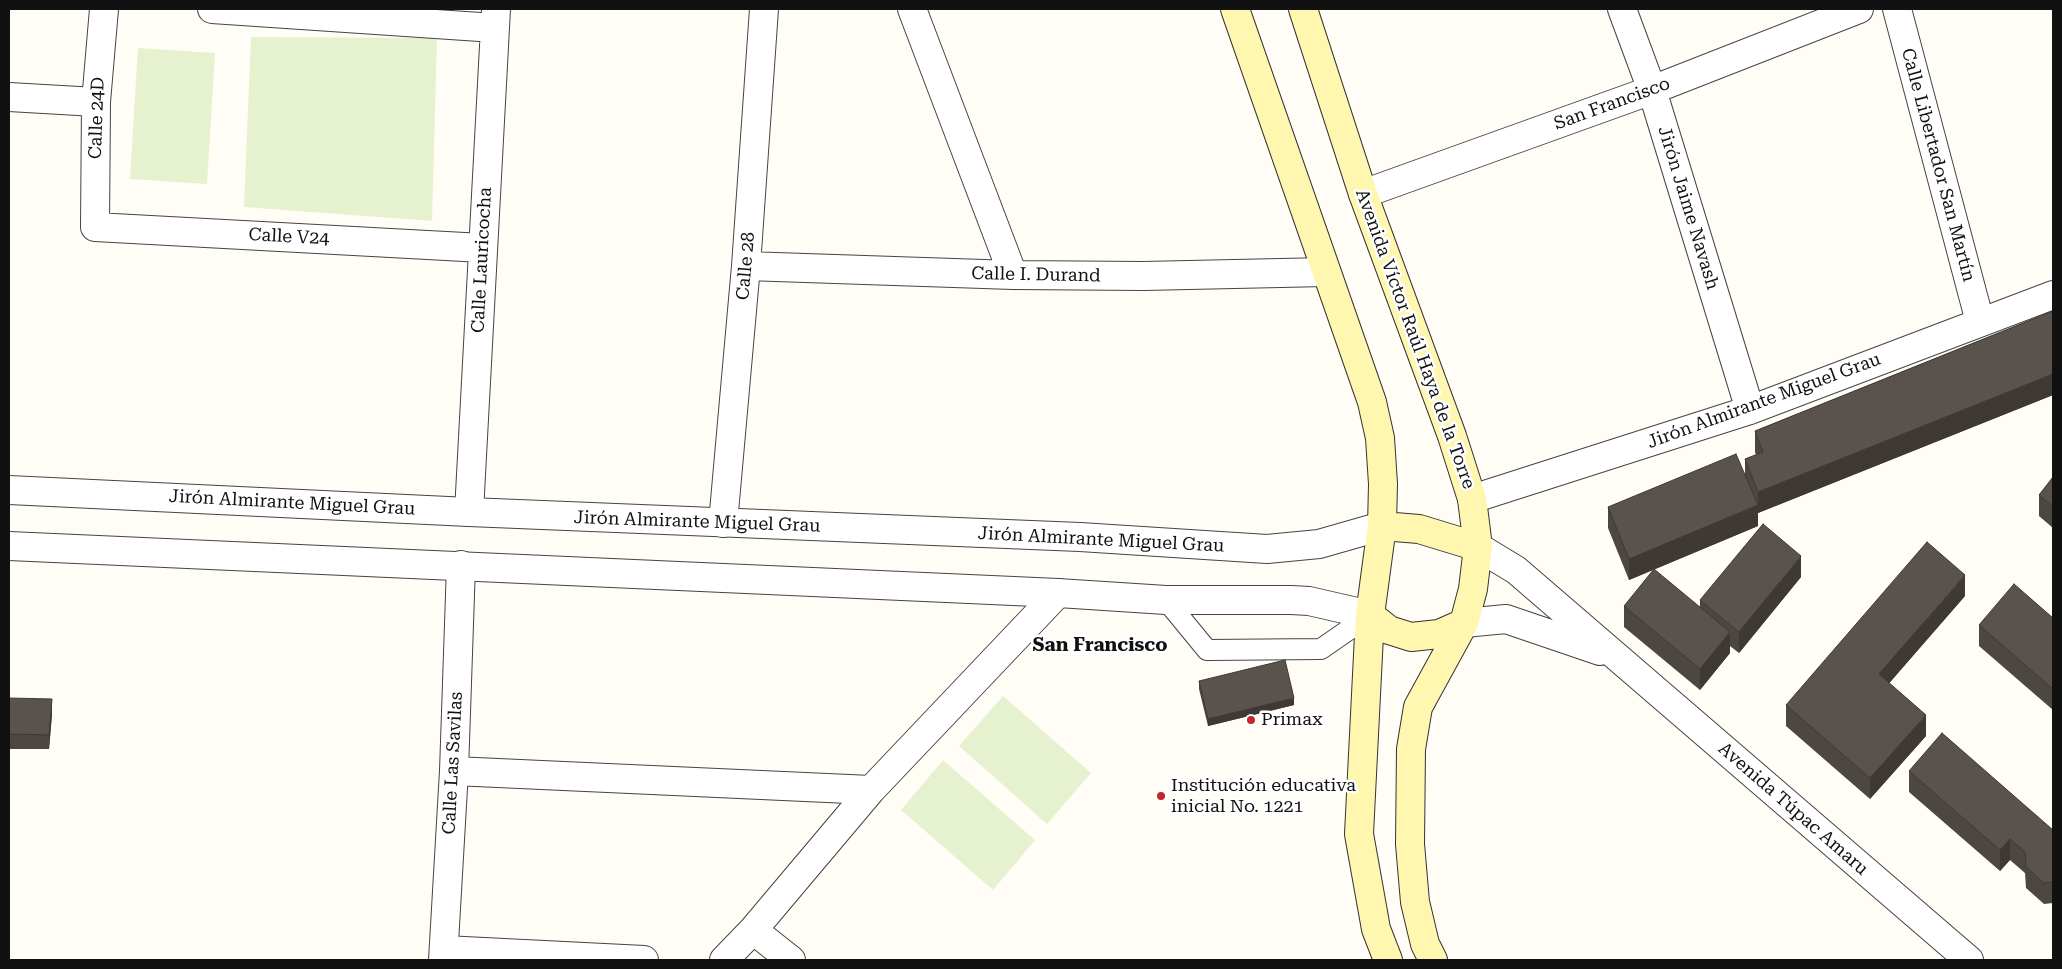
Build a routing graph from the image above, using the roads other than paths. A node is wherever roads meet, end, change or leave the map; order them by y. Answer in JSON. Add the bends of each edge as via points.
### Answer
{"nodes":[{"id":1,"x":104,"y":9,"type":"edge"},
{"id":2,"x":212,"y":9,"type":"edge"},
{"id":3,"x":764,"y":9,"type":"edge"},
{"id":4,"x":912,"y":9,"type":"edge"},
{"id":5,"x":1235,"y":9,"type":"edge"},
{"id":6,"x":1303,"y":9,"type":"edge"},
{"id":7,"x":1622,"y":9,"type":"edge"},
{"id":8,"x":1859,"y":9,"type":"edge"},
{"id":9,"x":1896,"y":9,"type":"edge"},
{"id":10,"x":496,"y":18,"type":"edge"},
{"id":11,"x":1652,"y":90,"type":"junction"},
{"id":12,"x":9,"y":98,"type":"edge"},
{"id":13,"x":96,"y":102,"type":"junction"},
{"id":14,"x":1363,"y":194,"type":"junction"},
{"id":15,"x":95,"y":227,"type":"joint"},
{"id":16,"x":483,"y":248,"type":"junction"},
{"id":17,"x":746,"y":266,"type":"junction"},
{"id":18,"x":1326,"y":272,"type":"junction"},
{"id":19,"x":1013,"y":275,"type":"junction"},
{"id":20,"x":2053,"y":295,"type":"edge"},
{"id":21,"x":1980,"y":322,"type":"junction"},
{"id":22,"x":1750,"y":410,"type":"junction"},
{"id":23,"x":9,"y":490,"type":"edge"},
{"id":24,"x":1472,"y":499,"type":"junction"},
{"id":25,"x":469,"y":512,"type":"junction"},
{"id":26,"x":723,"y":523,"type":"junction"},
{"id":27,"x":1382,"y":526,"type":"junction"},
{"id":28,"x":9,"y":546,"type":"edge"},
{"id":29,"x":1478,"y":547,"type":"junction"},
{"id":30,"x":461,"y":565,"type":"junction"},
{"id":31,"x":1058,"y":593,"type":"junction"},
{"id":32,"x":1166,"y":600,"type":"junction"},
{"id":33,"x":1370,"y":614,"type":"junction"},
{"id":34,"x":1464,"y":623,"type":"junction"},
{"id":35,"x":1616,"y":657,"type":"junction"},
{"id":36,"x":454,"y":771,"type":"junction"},
{"id":37,"x":871,"y":790,"type":"junction"},
{"id":38,"x":753,"y":930,"type":"junction"},
{"id":39,"x":444,"y":955,"type":"edge"},
{"id":40,"x":644,"y":960,"type":"edge"},
{"id":41,"x":724,"y":960,"type":"edge"},
{"id":42,"x":791,"y":960,"type":"edge"},
{"id":43,"x":1388,"y":960,"type":"edge"},
{"id":44,"x":1433,"y":960,"type":"edge"},
{"id":45,"x":1969,"y":960,"type":"edge"}],
"edges":[{"from":1,"to":13,"type":"street","name":"Calle 24D"},
{"from":2,"to":10,"type":"street"},
{"from":3,"to":17,"type":"street","name":"Calle 28"},
{"from":4,"to":19,"type":"street"},
{"from":5,"to":18,"type":"main road"},
{"from":6,"to":14,"type":"main road","name":"Avenida Víctor Raúl Haya de la Torre"},
{"from":7,"to":11,"type":"street","name":"Jirón Jaime Navash"},
{"from":8,"to":11,"type":"street","name":"San Francisco"},
{"from":9,"to":21,"type":"street","name":"Calle Libertador San Martín"},
{"from":10,"to":16,"type":"street","name":"Calle Lauricocha"},
{"from":11,"to":14,"type":"street","name":"San Francisco"},
{"from":11,"to":22,"type":"street","name":"Jirón Jaime Navash"},
{"from":12,"to":13,"type":"street"},
{"from":13,"to":15,"type":"street","name":"Calle 24D"},
{"from":14,"to":24,"type":"main road","name":"Avenida Víctor Raúl Haya de la Torre"},
{"from":15,"to":16,"type":"street","name":"Calle V24"},
{"from":16,"to":25,"type":"street","name":"Calle Lauricocha"},
{"from":17,"to":19,"type":"street","name":"Calle I. Durand"},
{"from":17,"to":26,"type":"street","name":"Calle 28"},
{"from":18,"to":19,"type":"street","name":"Calle I. Durand"},
{"from":18,"to":27,"type":"main road","via":[[1372,402],[1380,438]]},
{"from":20,"to":21,"type":"street","name":"Jirón Almirante Miguel Grau"},
{"from":21,"to":22,"type":"street","name":"Jirón Almirante Miguel Grau"},
{"from":22,"to":24,"type":"street","name":"Jirón Almirante Miguel Grau"},
{"from":23,"to":25,"type":"street","name":"Jirón Almirante Miguel Grau"},
{"from":24,"to":29,"type":"main road","name":"Avenida Víctor Raúl Haya de la Torre"},
{"from":25,"to":26,"type":"street","name":"Jirón Almirante Miguel Grau"},
{"from":26,"to":27,"type":"street","name":"Jirón Almirante Miguel Grau","via":[[1070,537],[1267,549],[1319,544]]},
{"from":27,"to":29,"type":"main road","via":[[1418,529]]},
{"from":27,"to":33,"type":"main road"},
{"from":28,"to":30,"type":"street"},
{"from":29,"to":34,"type":"main road","name":"Avenida Víctor Raúl Haya de la Torre","via":[[1473,588]]},
{"from":29,"to":35,"type":"street","name":"Avenida Túpac Amaru","via":[[1516,570]]},
{"from":30,"to":31,"type":"street"},
{"from":30,"to":36,"type":"street","name":"Calle Las Savilas"},
{"from":31,"to":32,"type":"street"},
{"from":31,"to":37,"type":"street"},
{"from":32,"to":33,"type":"street","via":[[1309,601]]},
{"from":32,"to":33,"type":"lane","via":[[1207,650],[1321,649]]},
{"from":33,"to":34,"type":"main road","via":[[1389,630],[1411,637],[1439,634]]},
{"from":33,"to":43,"type":"main road","via":[[1359,834],[1376,929]]},
{"from":34,"to":35,"type":"street","name":"Avenida Túpac Amaru","via":[[1506,620]]},
{"from":34,"to":44,"type":"main road","name":"Avenida Víctor Raúl Haya de la Torre","via":[[1418,707],[1411,749],[1410,844],[1415,902],[1425,944]]},
{"from":35,"to":45,"type":"street","name":"Avenida Túpac Amaru"},
{"from":36,"to":37,"type":"street"},
{"from":36,"to":39,"type":"street","name":"Calle Las Savilas"},
{"from":37,"to":38,"type":"street"},
{"from":38,"to":41,"type":"street"},
{"from":38,"to":42,"type":"street"},
{"from":39,"to":40,"type":"street"}]}
